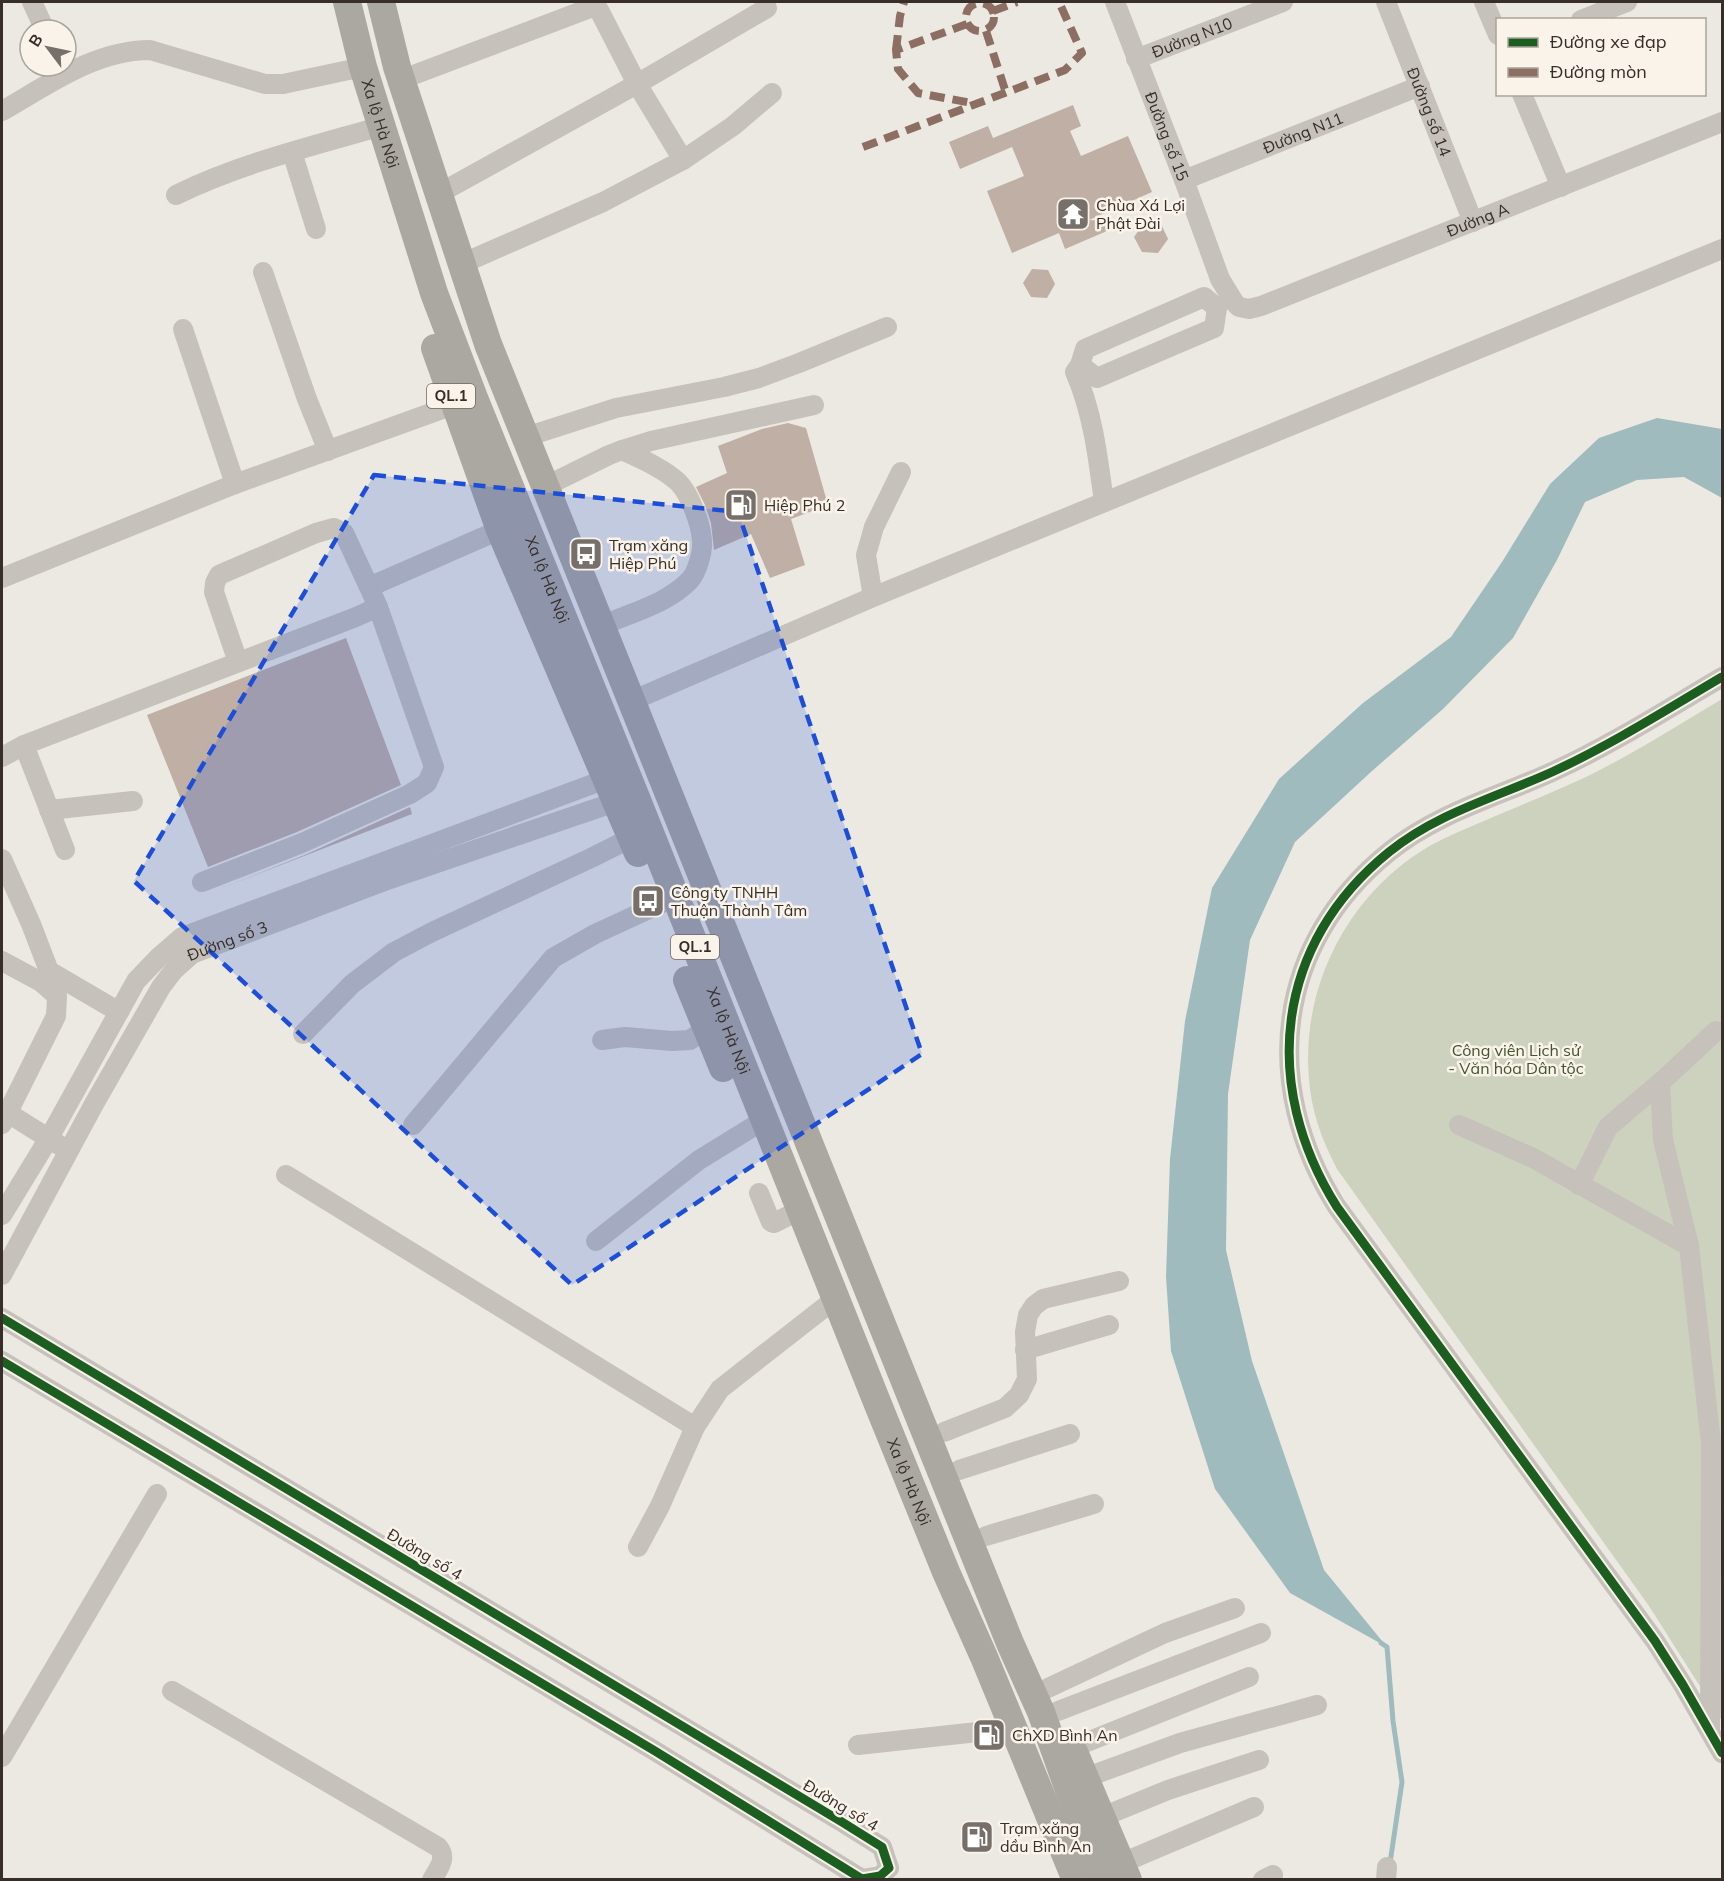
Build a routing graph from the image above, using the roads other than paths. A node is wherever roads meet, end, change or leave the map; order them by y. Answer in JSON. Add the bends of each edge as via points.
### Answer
{"nodes":[{"id":1,"x":32,"y":2,"type":"edge"},
{"id":2,"x":330,"y":2,"type":"edge"},
{"id":3,"x":347,"y":2,"type":"edge"},
{"id":4,"x":381,"y":2,"type":"edge"},
{"id":5,"x":399,"y":2,"type":"edge"},
{"id":6,"x":1115,"y":2,"type":"edge"},
{"id":7,"x":1283,"y":2,"type":"edge"},
{"id":8,"x":1386,"y":2,"type":"edge"},
{"id":9,"x":1484,"y":2,"type":"edge"},
{"id":10,"x":1626,"y":2,"type":"edge"},
{"id":11,"x":766,"y":8,"type":"dead end"},
{"id":12,"x":39,"y":18,"type":"edge"},
{"id":13,"x":1586,"y":18,"type":"edge"},
{"id":14,"x":1496,"y":32,"type":"edge"},
{"id":15,"x":1136,"y":59,"type":"junction"},
{"id":16,"x":78,"y":65,"type":"edge"},
{"id":17,"x":355,"y":68,"type":"junction"},
{"id":18,"x":416,"y":74,"type":"junction"},
{"id":19,"x":51,"y":78,"type":"edge"},
{"id":20,"x":637,"y":84,"type":"junction"},
{"id":21,"x":1420,"y":86,"type":"junction"},
{"id":22,"x":772,"y":93,"type":"dead end"},
{"id":23,"x":1523,"y":96,"type":"edge"},
{"id":24,"x":2,"y":111,"type":"edge"},
{"id":25,"x":1722,"y":122,"type":"edge"},
{"id":26,"x":372,"y":129,"type":"junction"},
{"id":27,"x":292,"y":152,"type":"junction"},
{"id":28,"x":683,"y":160,"type":"junction"},
{"id":29,"x":1184,"y":180,"type":"junction"},
{"id":30,"x":1561,"y":187,"type":"junction"},
{"id":31,"x":449,"y":188,"type":"junction"},
{"id":32,"x":176,"y":195,"type":"dead end"},
{"id":33,"x":1473,"y":222,"type":"junction"},
{"id":34,"x":316,"y":230,"type":"dead end"},
{"id":35,"x":1722,"y":249,"type":"edge"},
{"id":36,"x":475,"y":258,"type":"junction"},
{"id":37,"x":263,"y":272,"type":"dead end"},
{"id":38,"x":1226,"y":305,"type":"junction"},
{"id":39,"x":887,"y":327,"type":"dead end"},
{"id":40,"x":183,"y":329,"type":"dead end"},
{"id":41,"x":1080,"y":365,"type":"junction"},
{"id":42,"x":464,"y":401,"type":"junction"},
{"id":43,"x":814,"y":405,"type":"dead end"},
{"id":44,"x":535,"y":434,"type":"junction"},
{"id":45,"x":622,"y":450,"type":"junction"},
{"id":46,"x":328,"y":451,"type":"junction"},
{"id":47,"x":901,"y":472,"type":"dead end"},
{"id":48,"x":542,"y":480,"type":"junction"},
{"id":49,"x":235,"y":484,"type":"junction"},
{"id":50,"x":1104,"y":502,"type":"junction"},
{"id":51,"x":512,"y":525,"type":"junction"},
{"id":52,"x":2,"y":576,"type":"edge"},
{"id":53,"x":369,"y":587,"type":"junction"},
{"id":54,"x":589,"y":596,"type":"junction"},
{"id":55,"x":873,"y":597,"type":"junction"},
{"id":56,"x":378,"y":607,"type":"junction"},
{"id":57,"x":613,"y":621,"type":"junction"},
{"id":58,"x":238,"y":662,"type":"junction"},
{"id":59,"x":1722,"y":677,"type":"edge"},
{"id":60,"x":637,"y":698,"type":"junction"},
{"id":61,"x":24,"y":745,"type":"junction"},
{"id":62,"x":2,"y":757,"type":"edge"},
{"id":63,"x":621,"y":787,"type":"junction"},
{"id":64,"x":133,"y":801,"type":"dead end"},
{"id":65,"x":50,"y":810,"type":"junction"},
{"id":66,"x":640,"y":833,"type":"junction"},
{"id":67,"x":65,"y":850,"type":"dead end"},
{"id":68,"x":4,"y":868,"type":"edge"},
{"id":69,"x":202,"y":882,"type":"dead end"},
{"id":70,"x":667,"y":901,"type":"junction"},
{"id":71,"x":159,"y":957,"type":"junction"},
{"id":72,"x":2,"y":960,"type":"edge"},
{"id":73,"x":174,"y":970,"type":"junction"},
{"id":74,"x":119,"y":1012,"type":"junction"},
{"id":75,"x":716,"y":1027,"type":"junction"},
{"id":76,"x":1716,"y":1031,"type":"dead end"},
{"id":77,"x":303,"y":1034,"type":"dead end"},
{"id":78,"x":602,"y":1040,"type":"dead end"},
{"id":79,"x":1660,"y":1083,"type":"junction"},
{"id":80,"x":4,"y":1119,"type":"edge"},
{"id":81,"x":757,"y":1124,"type":"junction"},
{"id":82,"x":413,"y":1125,"type":"dead end"},
{"id":83,"x":1460,"y":1125,"type":"dead end"},
{"id":84,"x":49,"y":1138,"type":"junction"},
{"id":85,"x":69,"y":1151,"type":"junction"},
{"id":86,"x":286,"y":1175,"type":"dead end"},
{"id":87,"x":1579,"y":1185,"type":"junction"},
{"id":88,"x":759,"y":1193,"type":"dead end"},
{"id":89,"x":793,"y":1214,"type":"junction"},
{"id":90,"x":2,"y":1215,"type":"edge"},
{"id":91,"x":596,"y":1241,"type":"dead end"},
{"id":92,"x":1689,"y":1246,"type":"junction"},
{"id":93,"x":2,"y":1275,"type":"edge"},
{"id":94,"x":1119,"y":1281,"type":"dead end"},
{"id":95,"x":828,"y":1305,"type":"junction"},
{"id":96,"x":2,"y":1318,"type":"edge"},
{"id":97,"x":1109,"y":1324,"type":"dead end"},
{"id":98,"x":1025,"y":1350,"type":"junction"},
{"id":99,"x":2,"y":1360,"type":"edge"},
{"id":100,"x":695,"y":1427,"type":"junction"},
{"id":101,"x":944,"y":1432,"type":"junction"},
{"id":102,"x":1070,"y":1434,"type":"dead end"},
{"id":103,"x":959,"y":1470,"type":"junction"},
{"id":104,"x":157,"y":1494,"type":"dead end"},
{"id":105,"x":1094,"y":1504,"type":"dead end"},
{"id":106,"x":986,"y":1536,"type":"junction"},
{"id":107,"x":638,"y":1547,"type":"dead end"},
{"id":108,"x":1235,"y":1608,"type":"dead end"},
{"id":109,"x":1261,"y":1633,"type":"dead end"},
{"id":110,"x":1249,"y":1677,"type":"dead end"},
{"id":111,"x":172,"y":1691,"type":"dead end"},
{"id":112,"x":1049,"y":1704,"type":"junction"},
{"id":113,"x":1317,"y":1705,"type":"dead end"},
{"id":114,"x":1710,"y":1729,"type":"junction"},
{"id":115,"x":1005,"y":1730,"type":"junction"},
{"id":116,"x":858,"y":1745,"type":"dead end"},
{"id":117,"x":1072,"y":1748,"type":"junction"},
{"id":118,"x":1722,"y":1753,"type":"edge"},
{"id":119,"x":2,"y":1757,"type":"edge"},
{"id":120,"x":1259,"y":1760,"type":"dead end"},
{"id":121,"x":1080,"y":1784,"type":"junction"},
{"id":122,"x":1254,"y":1807,"type":"dead end"},
{"id":123,"x":1102,"y":1817,"type":"junction"},
{"id":124,"x":1118,"y":1874,"type":"edge"},
{"id":125,"x":882,"y":1878,"type":"edge"},
{"id":126,"x":432,"y":1880,"type":"edge"},
{"id":127,"x":1056,"y":1880,"type":"edge"},
{"id":128,"x":1077,"y":1880,"type":"edge"}],
"edges":[{"from":1,"to":12,"type":"street"},
{"from":2,"to":17,"type":"highway","name":"Xa lộ Hà Nội","number":"QL.1"},
{"from":3,"to":17,"type":"highway","name":"Xa lộ Hà Nội","number":"QL.1"},
{"from":4,"to":48,"type":"highway","name":"Xa lộ Hà Nội","number":"QL.1","via":[[397,67],[488,344]]},
{"from":5,"to":18,"type":"highway","name":"Xa lộ Hà Nội","number":"QL.1"},
{"from":6,"to":15,"type":"street","name":"Đường số 15"},
{"from":7,"to":15,"type":"street","name":"Đường N10"},
{"from":8,"to":21,"type":"street","name":"Đường số 14"},
{"from":9,"to":14,"type":"street"},
{"from":10,"to":13,"type":"street"},
{"from":11,"to":20,"type":"street"},
{"from":15,"to":29,"type":"street","name":"Đường số 15"},
{"from":16,"to":17,"type":"street","via":[[133,50],[150,50],[265,84],[283,84]]},
{"from":17,"to":26,"type":"highway","name":"Xa lộ Hà Nội","number":"QL.1"},
{"from":18,"to":20,"type":"street","via":[[593,7],[599,10]]},
{"from":18,"to":31,"type":"highway","name":"Xa lộ Hà Nội","number":"QL.1"},
{"from":19,"to":24,"type":"street"},
{"from":20,"to":28,"type":"street"},
{"from":20,"to":31,"type":"street"},
{"from":21,"to":29,"type":"street","name":"Đường N11"},
{"from":21,"to":33,"type":"street","name":"Đường số 14"},
{"from":22,"to":28,"type":"street"},
{"from":23,"to":30,"type":"street"},
{"from":25,"to":30,"type":"street","name":"Đường A"},
{"from":26,"to":27,"type":"street"},
{"from":26,"to":42,"type":"highway","name":"Xa lộ Hà Nội","number":"QL.1","via":[[434,293]]},
{"from":27,"to":32,"type":"street","via":[[205,181]]},
{"from":27,"to":34,"type":"street"},
{"from":28,"to":36,"type":"street","via":[[603,202]]},
{"from":29,"to":38,"type":"street","name":"Đường số 15"},
{"from":30,"to":33,"type":"street","name":"Đường A"},
{"from":31,"to":36,"type":"highway","name":"Xa lộ Hà Nội","number":"QL.1"},
{"from":33,"to":38,"type":"street","name":"Đường A","via":[[1261,306],[1249,309]]},
{"from":35,"to":50,"type":"street"},
{"from":36,"to":44,"type":"highway","name":"Xa lộ Hà Nội","number":"QL.1"},
{"from":37,"to":46,"type":"street"},
{"from":38,"to":41,"type":"street","name":"Đường A","via":[[1204,297],[1085,349]]},
{"from":38,"to":41,"type":"street","via":[[1214,328],[1097,378]]},
{"from":39,"to":44,"type":"street","via":[[759,378],[616,408]]},
{"from":40,"to":49,"type":"street"},
{"from":41,"to":50,"type":"street","via":[[1075,372],[1087,406]]},
{"from":42,"to":46,"type":"street"},
{"from":42,"to":51,"type":"highway","name":"Xa lộ Hà Nội","number":"QL.1"},
{"from":43,"to":45,"type":"street"},
{"from":44,"to":48,"type":"highway","name":"Xa lộ Hà Nội","number":"QL.1"},
{"from":45,"to":48,"type":"street"},
{"from":45,"to":57,"type":"street","via":[[662,470],[687,492],[703,543],[692,578],[666,598]]},
{"from":46,"to":49,"type":"street"},
{"from":47,"to":55,"type":"street","via":[[874,527],[866,555]]},
{"from":48,"to":54,"type":"highway","name":"Xa lộ Hà Nội","number":"QL.1"},
{"from":49,"to":52,"type":"street"},
{"from":50,"to":55,"type":"street"},
{"from":51,"to":53,"type":"street"},
{"from":51,"to":63,"type":"highway","name":"Xa lộ Hà Nội","number":"QL.1","via":[[597,699]]},
{"from":53,"to":56,"type":"street"},
{"from":53,"to":58,"type":"street","via":[[344,533],[334,528],[219,575],[214,592]]},
{"from":54,"to":57,"type":"highway","name":"Xa lộ Hà Nội","number":"QL.1","via":[[606,608]]},
{"from":54,"to":60,"type":"highway","name":"Xa lộ Hà Nội","number":"QL.1"},
{"from":55,"to":60,"type":"street"},
{"from":56,"to":58,"type":"street"},
{"from":56,"to":69,"type":"street","via":[[434,767],[427,783],[303,843]]},
{"from":57,"to":60,"type":"highway","name":"Xa lộ Hà Nội","number":"QL.1"},
{"from":58,"to":61,"type":"street"},
{"from":59,"to":114,"type":"street","via":[[1588,755],[1433,823],[1370,868],[1347,894],[1311,951],[1294,998],[1289,1051],[1299,1125],[1325,1188],[1655,1641]]},
{"from":60,"to":101,"type":"highway","name":"Xa lộ Hà Nội","number":"QL.1"},
{"from":60,"to":112,"type":"highway","name":"Xa lộ Hà Nội","number":"QL.1","via":[[1006,1633]]},
{"from":61,"to":62,"type":"street"},
{"from":61,"to":65,"type":"street"},
{"from":63,"to":66,"type":"highway","name":"Xa lộ Hà Nội","number":"QL.1"},
{"from":63,"to":71,"type":"street","name":"Đường số 3","via":[[182,937]]},
{"from":63,"to":73,"type":"street","name":"Đường số 3","via":[[192,954]]},
{"from":64,"to":65,"type":"street"},
{"from":65,"to":67,"type":"street"},
{"from":66,"to":70,"type":"highway","name":"Xa lộ Hà Nội","number":"QL.1"},
{"from":66,"to":77,"type":"street","via":[[394,952],[352,984]]},
{"from":68,"to":74,"type":"street","via":[[49,971]]},
{"from":70,"to":75,"type":"highway","name":"Xa lộ Hà Nội","number":"QL.1"},
{"from":70,"to":82,"type":"street","via":[[553,958]]},
{"from":71,"to":73,"type":"street"},
{"from":71,"to":74,"type":"street","name":"Đường số 3","via":[[136,981]]},
{"from":72,"to":80,"type":"street","via":[[57,996],[56,1016]]},
{"from":73,"to":85,"type":"street","name":"Đường số 3"},
{"from":74,"to":84,"type":"street","name":"Đường số 3"},
{"from":75,"to":78,"type":"street","via":[[690,1040]]},
{"from":75,"to":81,"type":"highway","name":"Xa lộ Hà Nội","number":"QL.1"},
{"from":76,"to":79,"type":"street"},
{"from":79,"to":87,"type":"street","via":[[1608,1126]]},
{"from":79,"to":92,"type":"street","via":[[1663,1140]]},
{"from":80,"to":84,"type":"street"},
{"from":81,"to":89,"type":"highway","name":"Xa lộ Hà Nội","number":"QL.1"},
{"from":81,"to":91,"type":"street","via":[[699,1160]]},
{"from":83,"to":87,"type":"street","via":[[1533,1158]]},
{"from":84,"to":85,"type":"street"},
{"from":84,"to":90,"type":"street","name":"Đường số 3"},
{"from":85,"to":93,"type":"street","name":"Đường số 3"},
{"from":86,"to":100,"type":"street"},
{"from":87,"to":92,"type":"street"},
{"from":88,"to":89,"type":"street","via":[[771,1222]]},
{"from":89,"to":95,"type":"highway","name":"Xa lộ Hà Nội","number":"QL.1"},
{"from":92,"to":114,"type":"street","via":[[1711,1443]]},
{"from":94,"to":98,"type":"street","via":[[1043,1299],[1028,1315]]},
{"from":95,"to":100,"type":"street","via":[[720,1389]]},
{"from":95,"to":115,"type":"highway","name":"Xa lộ Hà Nội","number":"QL.1","via":[[984,1657]]},
{"from":96,"to":125,"type":"street","name":"Đường số 4","via":[[882,1847],[889,1868]]},
{"from":97,"to":98,"type":"street"},
{"from":98,"to":101,"type":"street","via":[[1027,1379],[1019,1395],[1005,1408]]},
{"from":99,"to":125,"type":"street","name":"Đường số 4","via":[[862,1879]]},
{"from":100,"to":107,"type":"street"},
{"from":101,"to":103,"type":"highway","name":"Xa lộ Hà Nội","number":"QL.1"},
{"from":102,"to":103,"type":"street"},
{"from":103,"to":106,"type":"highway","name":"Xa lộ Hà Nội","number":"QL.1"},
{"from":104,"to":119,"type":"street"},
{"from":105,"to":106,"type":"street"},
{"from":106,"to":112,"type":"highway","name":"Xa lộ Hà Nội","number":"QL.1"},
{"from":108,"to":112,"type":"street","via":[[1165,1634]]},
{"from":109,"to":112,"type":"street"},
{"from":110,"to":117,"type":"street"},
{"from":111,"to":126,"type":"street","via":[[438,1847],[443,1851],[443,1859]]},
{"from":112,"to":117,"type":"highway","name":"Xa lộ Hà Nội","number":"QL.1"},
{"from":112,"to":121,"type":"highway","name":"Xa lộ Hà Nội","number":"QL.1"},
{"from":113,"to":121,"type":"street","via":[[1180,1743]]},
{"from":114,"to":118,"type":"street"},
{"from":115,"to":116,"type":"street"},
{"from":115,"to":127,"type":"highway","name":"Xa lộ Hà Nội","number":"QL.1"},
{"from":115,"to":128,"type":"highway","name":"Xa lộ Hà Nội","number":"QL.1"},
{"from":117,"to":121,"type":"highway","name":"Xa lộ Hà Nội","number":"QL.1"},
{"from":120,"to":123,"type":"street"},
{"from":121,"to":123,"type":"highway","name":"Xa lộ Hà Nội","number":"QL.1"},
{"from":121,"to":124,"type":"highway","name":"Xa lộ Hà Nội","number":"QL.1"},
{"from":122,"to":124,"type":"street"},
{"from":123,"to":124,"type":"highway","name":"Xa lộ Hà Nội","number":"QL.1"}]}
